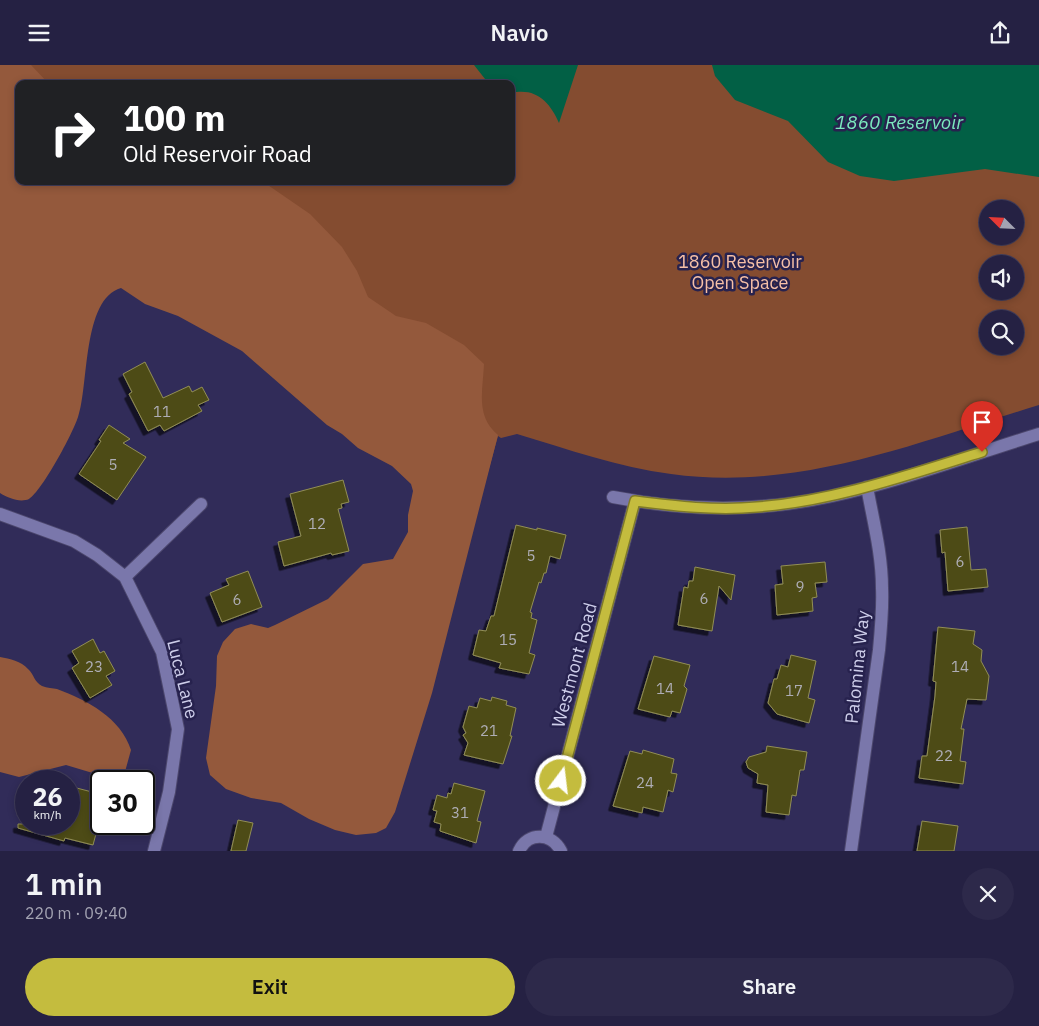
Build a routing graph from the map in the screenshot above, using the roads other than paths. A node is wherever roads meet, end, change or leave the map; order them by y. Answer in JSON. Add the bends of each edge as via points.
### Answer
{"nodes":[{"id":1,"x":1039,"y":434,"type":"edge"},
{"id":2,"x":867,"y":487,"type":"junction"},
{"id":3,"x":613,"y":497,"type":"dead end"},
{"id":4,"x":635,"y":501,"type":"junction"},
{"id":5,"x":201,"y":504,"type":"dead end"},
{"id":6,"x":0,"y":515,"type":"edge"},
{"id":7,"x":125,"y":577,"type":"junction"},
{"id":8,"x":546,"y":837,"type":"junction"},
{"id":9,"x":154,"y":851,"type":"edge"},
{"id":10,"x":519,"y":851,"type":"edge"},
{"id":11,"x":561,"y":851,"type":"edge"},
{"id":12,"x":851,"y":851,"type":"edge"}],
"edges":[{"from":1,"to":2,"type":"street"},
{"from":2,"to":4,"type":"street","via":[[832,496],[756,507],[717,509]]},
{"from":2,"to":12,"type":"street","name":"Palomina Way","via":[[880,554],[881,619]]},
{"from":3,"to":4,"type":"street"},
{"from":4,"to":8,"type":"street","name":"Westmont Road"},
{"from":5,"to":7,"type":"street"},
{"from":6,"to":7,"type":"street","name":"Luca Lane","via":[[74,541]]},
{"from":7,"to":9,"type":"street","name":"Luca Lane","via":[[162,652],[178,729],[169,792]]},
{"from":8,"to":10,"type":"street","via":[[531,838]]},
{"from":8,"to":11,"type":"street"}]}
